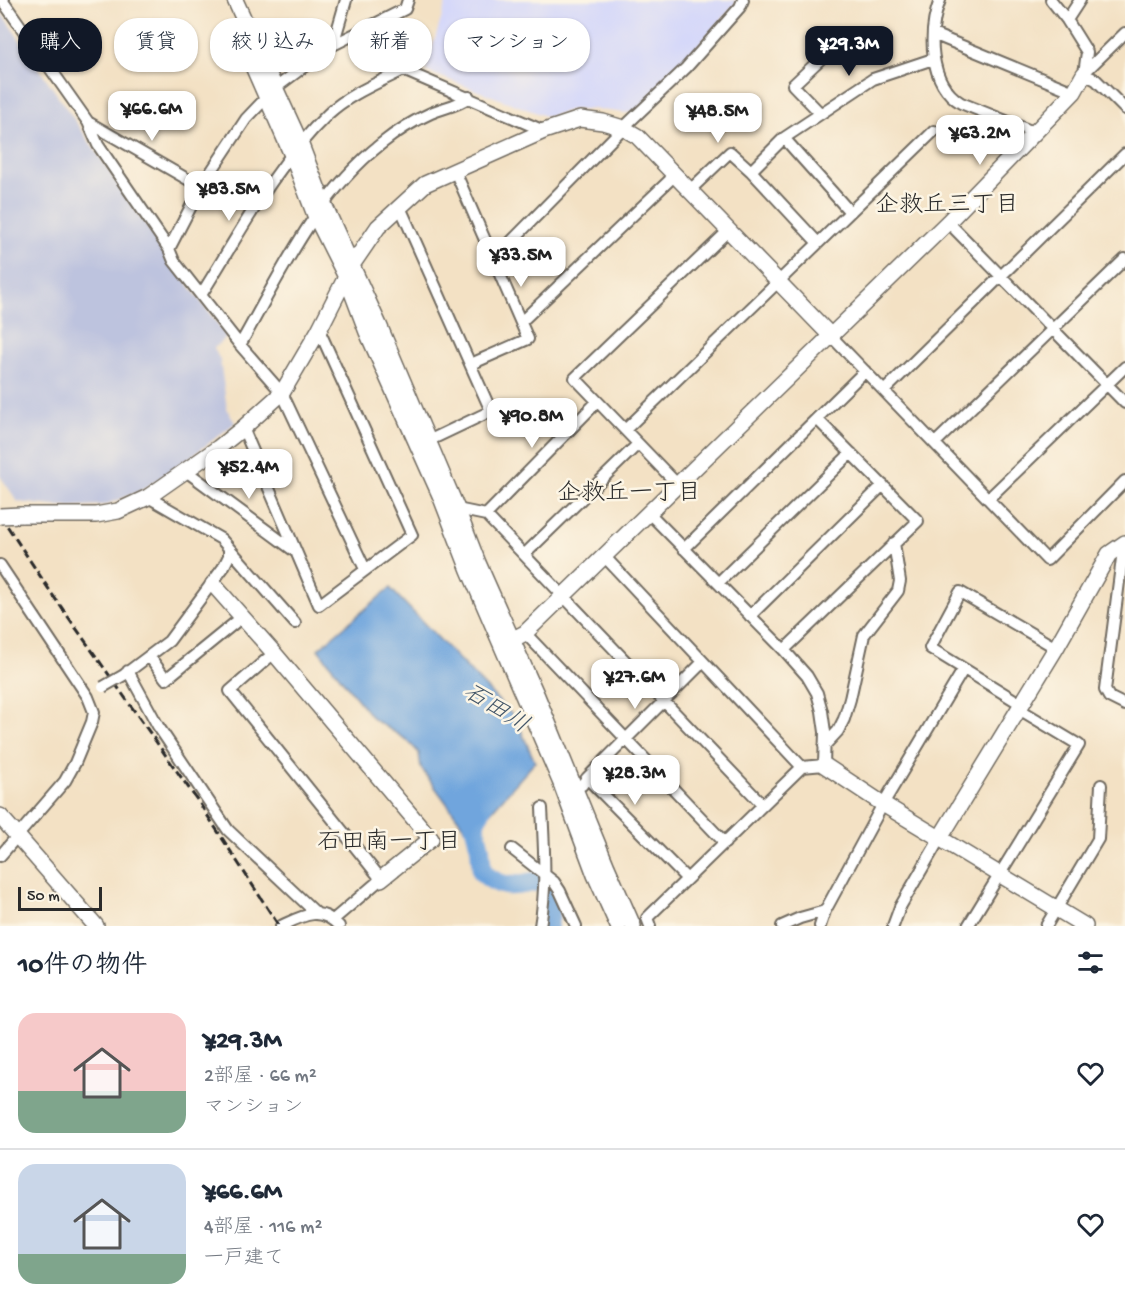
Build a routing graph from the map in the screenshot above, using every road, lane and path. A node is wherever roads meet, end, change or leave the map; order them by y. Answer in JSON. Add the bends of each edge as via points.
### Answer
{"nodes":[{"id":1,"x":2,"y":0,"type":"edge"},
{"id":2,"x":224,"y":0,"type":"edge"},
{"id":3,"x":235,"y":0,"type":"edge"},
{"id":4,"x":346,"y":0,"type":"edge"},
{"id":5,"x":408,"y":0,"type":"edge"},
{"id":6,"x":743,"y":0,"type":"edge"},
{"id":7,"x":940,"y":0,"type":"edge"},
{"id":8,"x":1051,"y":0,"type":"edge"},
{"id":9,"x":1080,"y":0,"type":"edge"},
{"id":10,"x":1067,"y":20,"type":"junction"},
{"id":11,"x":1125,"y":33,"type":"edge"},
{"id":12,"x":933,"y":34,"type":"junction"},
{"id":13,"x":336,"y":35,"type":"edge"},
{"id":14,"x":336,"y":44,"type":"edge"},
{"id":15,"x":830,"y":50,"type":"dead end"},
{"id":16,"x":933,"y":59,"type":"junction"},
{"id":17,"x":298,"y":72,"type":"edge"},
{"id":18,"x":1084,"y":74,"type":"junction"},
{"id":19,"x":1074,"y":92,"type":"junction"},
{"id":20,"x":270,"y":93,"type":"junction"},
{"id":21,"x":469,"y":97,"type":"junction"},
{"id":22,"x":1125,"y":109,"type":"edge"},
{"id":23,"x":820,"y":113,"type":"junction"},
{"id":24,"x":88,"y":122,"type":"junction"},
{"id":25,"x":623,"y":128,"type":"junction"},
{"id":26,"x":544,"y":131,"type":"junction"},
{"id":27,"x":934,"y":131,"type":"dead end"},
{"id":28,"x":1036,"y":133,"type":"junction"},
{"id":29,"x":783,"y":138,"type":"junction"},
{"id":30,"x":296,"y":149,"type":"junction"},
{"id":31,"x":1125,"y":154,"type":"edge"},
{"id":32,"x":455,"y":171,"type":"junction"},
{"id":33,"x":751,"y":171,"type":"junction"},
{"id":34,"x":674,"y":176,"type":"junction"},
{"id":35,"x":201,"y":187,"type":"junction"},
{"id":36,"x":689,"y":191,"type":"junction"},
{"id":37,"x":400,"y":207,"type":"junction"},
{"id":38,"x":320,"y":210,"type":"junction"},
{"id":39,"x":850,"y":212,"type":"junction"},
{"id":40,"x":948,"y":222,"type":"junction"},
{"id":41,"x":728,"y":231,"type":"junction"},
{"id":42,"x":818,"y":243,"type":"junction"},
{"id":43,"x":169,"y":249,"type":"junction"},
{"id":44,"x":1125,"y":259,"type":"edge"},
{"id":45,"x":493,"y":260,"type":"junction"},
{"id":46,"x":349,"y":272,"type":"junction"},
{"id":47,"x":1001,"y":276,"type":"junction"},
{"id":48,"x":778,"y":282,"type":"junction"},
{"id":49,"x":201,"y":295,"type":"junction"},
{"id":50,"x":520,"y":322,"type":"junction"},
{"id":51,"x":1053,"y":329,"type":"junction"},
{"id":52,"x":319,"y":330,"type":"junction"},
{"id":53,"x":830,"y":335,"type":"junction"},
{"id":54,"x":240,"y":345,"type":"junction"},
{"id":55,"x":471,"y":364,"type":"junction"},
{"id":56,"x":1125,"y":367,"type":"edge"},
{"id":57,"x":865,"y":371,"type":"junction"},
{"id":58,"x":1107,"y":384,"type":"junction"},
{"id":59,"x":884,"y":391,"type":"junction"},
{"id":60,"x":282,"y":393,"type":"junction"},
{"id":61,"x":597,"y":402,"type":"junction"},
{"id":62,"x":1125,"y":403,"type":"edge"},
{"id":63,"x":817,"y":418,"type":"junction"},
{"id":64,"x":243,"y":428,"type":"junction"},
{"id":65,"x":625,"y":430,"type":"junction"},
{"id":66,"x":428,"y":441,"type":"junction"},
{"id":67,"x":936,"y":443,"type":"junction"},
{"id":68,"x":638,"y":444,"type":"junction"},
{"id":69,"x":851,"y":453,"type":"junction"},
{"id":70,"x":186,"y":471,"type":"junction"},
{"id":71,"x":1125,"y":481,"type":"edge"},
{"id":72,"x":678,"y":484,"type":"junction"},
{"id":73,"x":883,"y":485,"type":"junction"},
{"id":74,"x":148,"y":497,"type":"junction"},
{"id":75,"x":988,"y":499,"type":"junction"},
{"id":76,"x":457,"y":509,"type":"junction"},
{"id":77,"x":649,"y":513,"type":"junction"},
{"id":78,"x":486,"y":515,"type":"junction"},
{"id":79,"x":0,"y":516,"type":"edge"},
{"id":80,"x":894,"y":543,"type":"junction"},
{"id":81,"x":1125,"y":543,"type":"edge"},
{"id":82,"x":229,"y":548,"type":"junction"},
{"id":83,"x":684,"y":549,"type":"junction"},
{"id":84,"x":296,"y":552,"type":"junction"},
{"id":85,"x":525,"y":554,"type":"junction"},
{"id":86,"x":604,"y":556,"type":"junction"},
{"id":87,"x":0,"y":565,"type":"edge"},
{"id":88,"x":365,"y":569,"type":"junction"},
{"id":89,"x":718,"y":583,"type":"junction"},
{"id":90,"x":213,"y":584,"type":"junction"},
{"id":91,"x":563,"y":596,"type":"junction"},
{"id":92,"x":750,"y":616,"type":"junction"},
{"id":93,"x":242,"y":617,"type":"junction"},
{"id":94,"x":295,"y":623,"type":"dead end"},
{"id":95,"x":513,"y":640,"type":"junction"},
{"id":96,"x":1056,"y":648,"type":"junction"},
{"id":97,"x":784,"y":650,"type":"junction"},
{"id":98,"x":274,"y":653,"type":"junction"},
{"id":99,"x":148,"y":656,"type":"junction"},
{"id":100,"x":703,"y":662,"type":"junction"},
{"id":101,"x":963,"y":670,"type":"junction"},
{"id":102,"x":126,"y":673,"type":"junction"},
{"id":103,"x":88,"y":697,"type":"junction"},
{"id":104,"x":664,"y":702,"type":"junction"},
{"id":105,"x":1125,"y":705,"type":"edge"},
{"id":106,"x":1020,"y":706,"type":"junction"},
{"id":107,"x":627,"y":740,"type":"junction"},
{"id":108,"x":824,"y":746,"type":"junction"},
{"id":109,"x":824,"y":765,"type":"junction"},
{"id":110,"x":802,"y":767,"type":"junction"},
{"id":111,"x":587,"y":778,"type":"junction"},
{"id":112,"x":1101,"y":785,"type":"dead end"},
{"id":113,"x":575,"y":789,"type":"junction"},
{"id":114,"x":883,"y":804,"type":"junction"},
{"id":115,"x":763,"y":806,"type":"junction"},
{"id":116,"x":542,"y":808,"type":"dead end"},
{"id":117,"x":0,"y":816,"type":"edge"},
{"id":118,"x":17,"y":834,"type":"junction"},
{"id":119,"x":940,"y":838,"type":"junction"},
{"id":120,"x":724,"y":843,"type":"junction"},
{"id":121,"x":512,"y":849,"type":"dead end"},
{"id":122,"x":0,"y":856,"type":"edge"},
{"id":123,"x":546,"y":874,"type":"junction"},
{"id":124,"x":1000,"y":875,"type":"junction"},
{"id":125,"x":381,"y":879,"type":"junction"},
{"id":126,"x":687,"y":879,"type":"junction"},
{"id":127,"x":1058,"y":909,"type":"junction"},
{"id":128,"x":825,"y":911,"type":"junction"},
{"id":129,"x":316,"y":913,"type":"junction"},
{"id":130,"x":336,"y":923,"type":"edge"},
{"id":131,"x":96,"y":926,"type":"edge"},
{"id":132,"x":281,"y":926,"type":"edge"},
{"id":133,"x":540,"y":926,"type":"edge"},
{"id":134,"x":576,"y":926,"type":"edge"},
{"id":135,"x":618,"y":926,"type":"edge"},
{"id":136,"x":633,"y":926,"type":"edge"},
{"id":137,"x":650,"y":926,"type":"edge"},
{"id":138,"x":782,"y":926,"type":"edge"},
{"id":139,"x":820,"y":926,"type":"edge"},
{"id":140,"x":893,"y":926,"type":"edge"},
{"id":141,"x":968,"y":926,"type":"edge"},
{"id":142,"x":1046,"y":926,"type":"edge"},
{"id":143,"x":1085,"y":926,"type":"edge"}],
"edges":[{"from":1,"to":24,"type":"street"},
{"from":2,"to":20,"type":"street"},
{"from":3,"to":20,"type":"street"},
{"from":4,"to":13,"type":"street"},
{"from":5,"to":14,"type":"street","via":[[405,9]]},
{"from":6,"to":25,"type":"street","via":[[686,68]]},
{"from":7,"to":12,"type":"street"},
{"from":8,"to":10,"type":"street"},
{"from":9,"to":10,"type":"street"},
{"from":10,"to":18,"type":"street","via":[[1087,52]]},
{"from":11,"to":18,"type":"street"},
{"from":12,"to":16,"type":"street"},
{"from":12,"to":19,"type":"street"},
{"from":15,"to":23,"type":"street","via":[[793,85]]},
{"from":16,"to":23,"type":"street","via":[[873,79]]},
{"from":16,"to":28,"type":"street","via":[[956,99]]},
{"from":17,"to":20,"type":"street"},
{"from":18,"to":19,"type":"street"},
{"from":18,"to":22,"type":"street","via":[[1096,80]]},
{"from":19,"to":28,"type":"street"},
{"from":20,"to":30,"type":"street"},
{"from":20,"to":35,"type":"street","via":[[246,120]]},
{"from":21,"to":26,"type":"street"},
{"from":21,"to":30,"type":"street","via":[[404,70],[329,113]]},
{"from":21,"to":38,"type":"street","via":[[431,113],[382,142],[359,161]]},
{"from":23,"to":29,"type":"street"},
{"from":24,"to":35,"type":"street"},
{"from":24,"to":43,"type":"street","via":[[98,145]]},
{"from":25,"to":26,"type":"street","via":[[580,119]]},
{"from":25,"to":34,"type":"street","via":[[638,136]]},
{"from":25,"to":45,"type":"street"},
{"from":26,"to":32,"type":"street"},
{"from":27,"to":39,"type":"street"},
{"from":28,"to":40,"type":"street"},
{"from":29,"to":33,"type":"street"},
{"from":29,"to":39,"type":"street"},
{"from":30,"to":38,"type":"street"},
{"from":30,"to":49,"type":"street","via":[[282,165]]},
{"from":31,"to":47,"type":"street"},
{"from":32,"to":37,"type":"street","via":[[425,184]]},
{"from":32,"to":45,"type":"street"},
{"from":33,"to":36,"type":"street","via":[[730,152]]},
{"from":33,"to":42,"type":"street"},
{"from":34,"to":36,"type":"street"},
{"from":34,"to":50,"type":"street"},
{"from":35,"to":43,"type":"street"},
{"from":36,"to":41,"type":"street"},
{"from":37,"to":46,"type":"street","via":[[378,227]]},
{"from":37,"to":55,"type":"street"},
{"from":38,"to":46,"type":"street"},
{"from":38,"to":54,"type":"street"},
{"from":39,"to":42,"type":"street"},
{"from":40,"to":47,"type":"street"},
{"from":40,"to":53,"type":"street"},
{"from":41,"to":48,"type":"street"},
{"from":41,"to":61,"type":"street","via":[[575,378]]},
{"from":42,"to":48,"type":"street"},
{"from":43,"to":49,"type":"street"},
{"from":44,"to":51,"type":"street"},
{"from":45,"to":50,"type":"street"},
{"from":46,"to":52,"type":"street"},
{"from":46,"to":66,"type":"street"},
{"from":46,"to":95,"type":"street","via":[[366,332],[440,495]]},
{"from":47,"to":51,"type":"street"},
{"from":47,"to":59,"type":"street"},
{"from":48,"to":53,"type":"street"},
{"from":48,"to":65,"type":"street"},
{"from":49,"to":54,"type":"street"},
{"from":50,"to":55,"type":"street","via":[[528,339]]},
{"from":51,"to":58,"type":"street"},
{"from":51,"to":67,"type":"street"},
{"from":52,"to":60,"type":"street"},
{"from":52,"to":88,"type":"street","via":[[412,535]]},
{"from":53,"to":57,"type":"street"},
{"from":53,"to":72,"type":"street"},
{"from":54,"to":60,"type":"street"},
{"from":55,"to":66,"type":"street","via":[[491,411]]},
{"from":56,"to":58,"type":"street"},
{"from":57,"to":59,"type":"street"},
{"from":57,"to":63,"type":"street"},
{"from":58,"to":62,"type":"street"},
{"from":58,"to":75,"type":"street"},
{"from":59,"to":67,"type":"street"},
{"from":60,"to":64,"type":"street"},
{"from":60,"to":88,"type":"street"},
{"from":61,"to":65,"type":"street"},
{"from":61,"to":78,"type":"street"},
{"from":63,"to":69,"type":"street"},
{"from":63,"to":83,"type":"street"},
{"from":64,"to":70,"type":"street"},
{"from":64,"to":84,"type":"street"},
{"from":65,"to":68,"type":"street"},
{"from":66,"to":76,"type":"street"},
{"from":67,"to":75,"type":"street"},
{"from":68,"to":72,"type":"street"},
{"from":68,"to":85,"type":"street"},
{"from":69,"to":73,"type":"street"},
{"from":69,"to":89,"type":"street"},
{"from":70,"to":74,"type":"street"},
{"from":70,"to":84,"type":"street"},
{"from":71,"to":75,"type":"street","via":[[1047,560]]},
{"from":72,"to":77,"type":"street"},
{"from":73,"to":80,"type":"street","via":[[918,521]]},
{"from":73,"to":92,"type":"street"},
{"from":74,"to":79,"type":"street","bridge":true,"via":[[118,511],[96,515]]},
{"from":74,"to":82,"type":"street","via":[[221,539]]},
{"from":76,"to":78,"type":"street"},
{"from":76,"to":95,"type":"street"},
{"from":77,"to":83,"type":"street"},
{"from":77,"to":86,"type":"street"},
{"from":78,"to":85,"type":"street"},
{"from":80,"to":97,"type":"street"},
{"from":80,"to":108,"type":"street","via":[[898,591],[864,635],[844,719]]},
{"from":81,"to":96,"type":"street","via":[[1110,554]]},
{"from":81,"to":105,"type":"street","via":[[1105,690]]},
{"from":82,"to":90,"type":"street","via":[[229,556]]},
{"from":82,"to":94,"type":"street"},
{"from":83,"to":89,"type":"street"},
{"from":84,"to":88,"type":"street","via":[[319,605]]},
{"from":85,"to":91,"type":"street"},
{"from":86,"to":91,"type":"street"},
{"from":86,"to":100,"type":"street"},
{"from":87,"to":103,"type":"street"},
{"from":89,"to":92,"type":"street"},
{"from":90,"to":93,"type":"street"},
{"from":90,"to":99,"type":"street","via":[[169,641]]},
{"from":91,"to":95,"type":"street"},
{"from":91,"to":104,"type":"street"},
{"from":92,"to":97,"type":"street"},
{"from":93,"to":98,"type":"street"},
{"from":93,"to":99,"type":"street","via":[[166,679]]},
{"from":95,"to":107,"type":"street"},
{"from":95,"to":113,"type":"street"},
{"from":95,"to":135,"type":"street","via":[[556,771]]},
{"from":96,"to":101,"type":"street","via":[[960,592],[930,648]]},
{"from":96,"to":106,"type":"street"},
{"from":97,"to":108,"type":"street","via":[[817,693]]},
{"from":98,"to":125,"type":"street","via":[[230,691]]},
{"from":98,"to":125,"type":"street","via":[[430,839]]},
{"from":99,"to":102,"type":"street"},
{"from":100,"to":104,"type":"street"},
{"from":100,"to":110,"type":"street"},
{"from":101,"to":106,"type":"street"},
{"from":101,"to":114,"type":"street"},
{"from":102,"to":103,"type":"street","bridge":true},
{"from":102,"to":129,"type":"street","via":[[228,830]]},
{"from":103,"to":118,"type":"street","via":[[94,712],[75,763],[65,781]]},
{"from":104,"to":107,"type":"street"},
{"from":104,"to":115,"type":"street"},
{"from":106,"to":119,"type":"street"},
{"from":106,"to":124,"type":"street","via":[[1079,745]]},
{"from":107,"to":111,"type":"street"},
{"from":107,"to":120,"type":"street"},
{"from":108,"to":109,"type":"street"},
{"from":109,"to":110,"type":"street"},
{"from":109,"to":114,"type":"street"},
{"from":110,"to":115,"type":"street"},
{"from":111,"to":113,"type":"street"},
{"from":111,"to":126,"type":"street"},
{"from":112,"to":127,"type":"street","via":[[1098,839]]},
{"from":113,"to":136,"type":"street"},
{"from":114,"to":119,"type":"street"},
{"from":114,"to":128,"type":"street"},
{"from":115,"to":120,"type":"street"},
{"from":116,"to":123,"type":"street"},
{"from":117,"to":118,"type":"street"},
{"from":118,"to":122,"type":"street"},
{"from":118,"to":131,"type":"street"},
{"from":119,"to":124,"type":"street"},
{"from":119,"to":140,"type":"street"},
{"from":120,"to":126,"type":"street"},
{"from":121,"to":123,"type":"street"},
{"from":123,"to":133,"type":"street"},
{"from":123,"to":134,"type":"street","via":[[560,891]]},
{"from":124,"to":127,"type":"street"},
{"from":124,"to":141,"type":"street"},
{"from":125,"to":130,"type":"street"},
{"from":126,"to":137,"type":"street","via":[[647,918]]},
{"from":127,"to":142,"type":"street"},
{"from":127,"to":143,"type":"street"},
{"from":128,"to":138,"type":"street"},
{"from":128,"to":139,"type":"street"},
{"from":129,"to":130,"type":"street"},
{"from":129,"to":132,"type":"street"}]}
